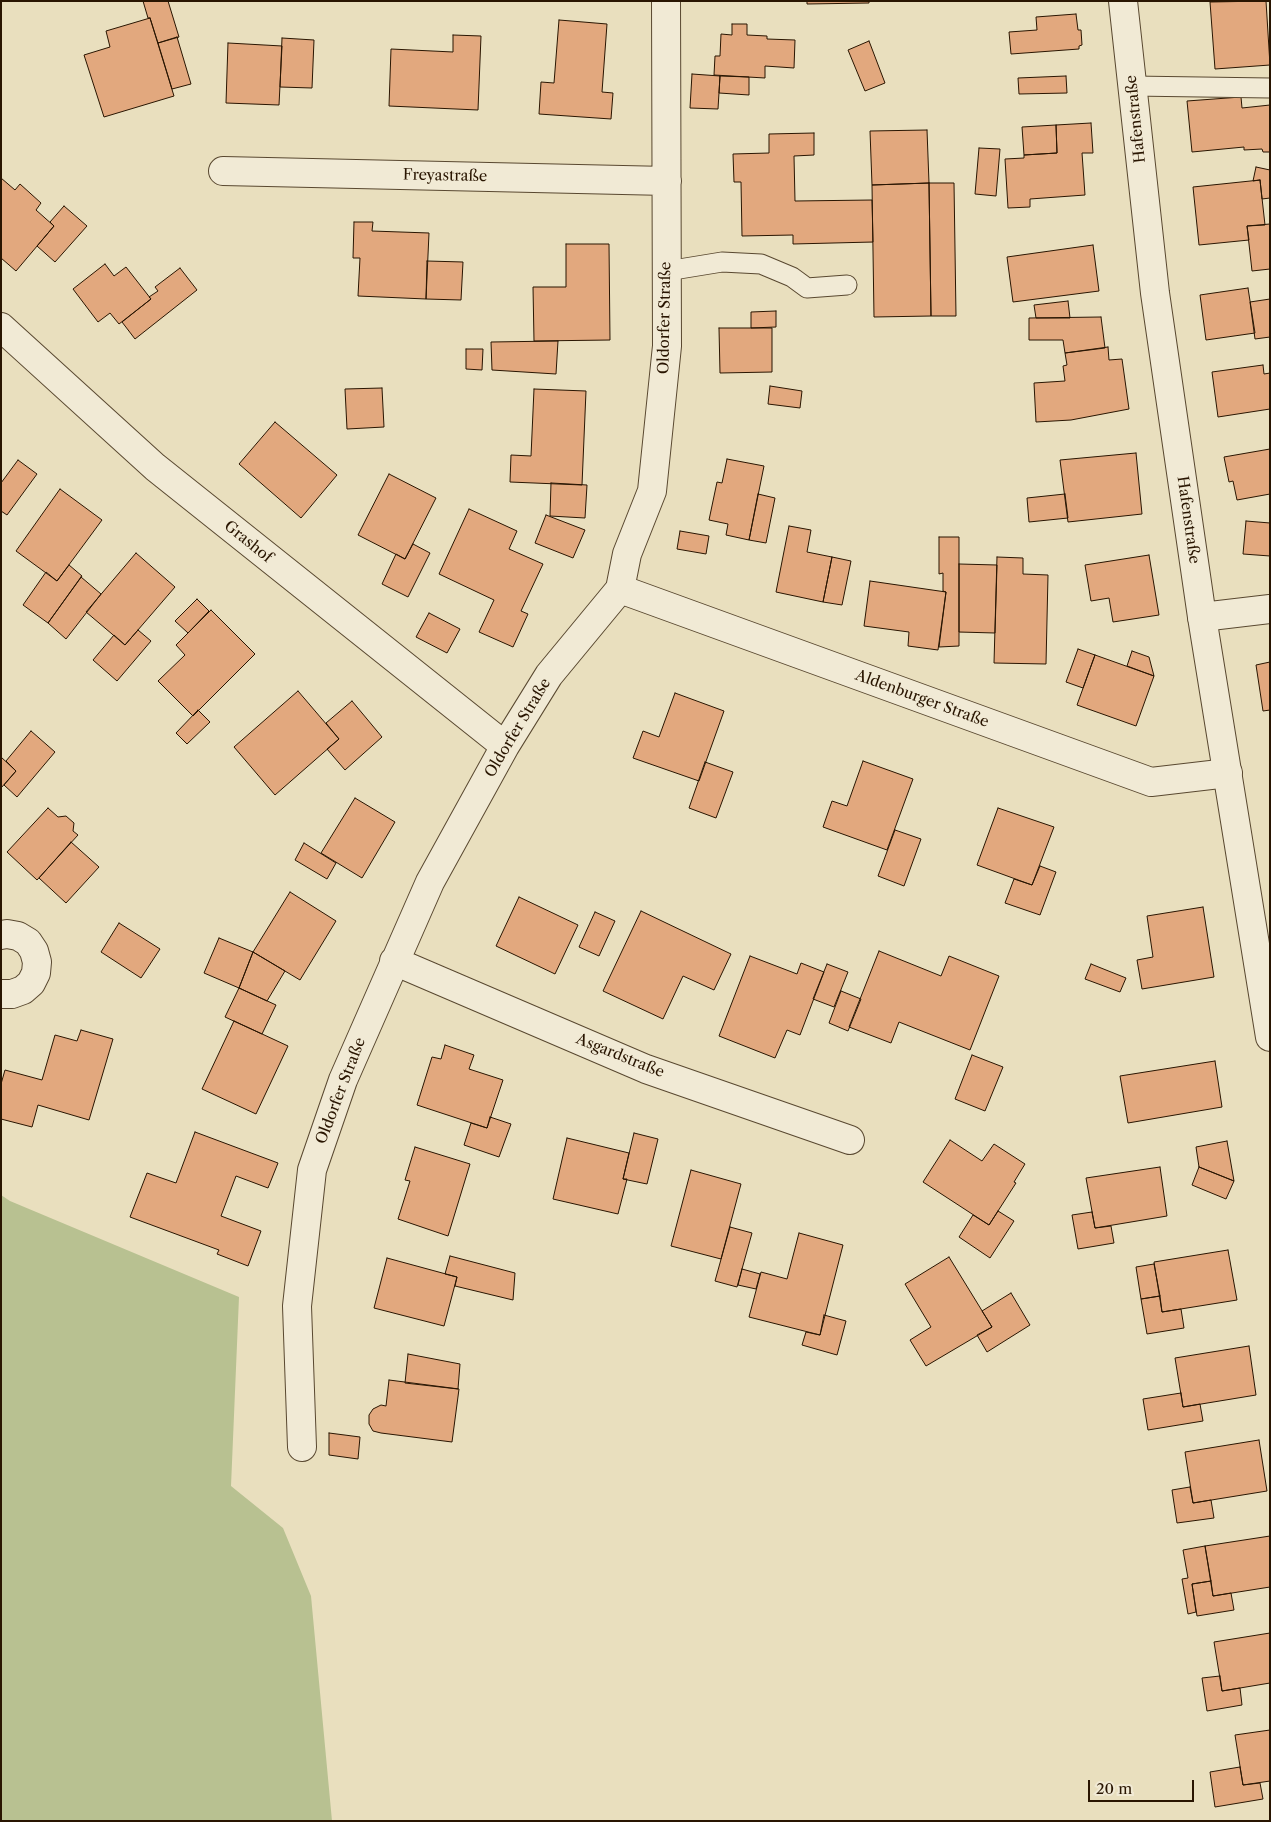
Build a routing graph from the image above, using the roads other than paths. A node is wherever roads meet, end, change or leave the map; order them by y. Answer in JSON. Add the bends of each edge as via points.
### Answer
{"nodes":[{"id":1,"x":666,"y":1,"type":"edge"},
{"id":2,"x":1123,"y":1,"type":"edge"},
{"id":3,"x":1132,"y":86,"type":"junction"},
{"id":4,"x":1270,"y":88,"type":"edge"},
{"id":5,"x":223,"y":171,"type":"dead end"},
{"id":6,"x":666,"y":181,"type":"junction"},
{"id":7,"x":667,"y":271,"type":"junction"},
{"id":8,"x":847,"y":285,"type":"dead end"},
{"id":9,"x":1,"y":326,"type":"edge"},
{"id":10,"x":620,"y":589,"type":"junction"},
{"id":11,"x":1270,"y":609,"type":"edge"},
{"id":12,"x":1202,"y":617,"type":"junction"},
{"id":13,"x":505,"y":746,"type":"junction"},
{"id":14,"x":1228,"y":773,"type":"junction"},
{"id":15,"x":1,"y":935,"type":"edge"},
{"id":16,"x":394,"y":961,"type":"junction"},
{"id":17,"x":1,"y":994,"type":"edge"},
{"id":18,"x":1270,"y":1037,"type":"edge"},
{"id":19,"x":850,"y":1140,"type":"dead end"},
{"id":20,"x":302,"y":1446,"type":"dead end"}],
"edges":[{"from":1,"to":6,"type":"street","name":"Oldorfer Straße"},
{"from":2,"to":3,"type":"street","name":"Hafenstraße"},
{"from":3,"to":4,"type":"lane"},
{"from":3,"to":12,"type":"street","name":"Hafenstraße","via":[[1155,293]]},
{"from":5,"to":6,"type":"street","name":"Freyastraße"},
{"from":6,"to":7,"type":"street","name":"Oldorfer Straße"},
{"from":7,"to":8,"type":"lane","via":[[722,262],[761,264],[792,277],[807,288]]},
{"from":7,"to":10,"type":"street","name":"Oldorfer Straße","via":[[667,346],[652,491],[627,554]]},
{"from":9,"to":13,"type":"street","name":"Grashof","via":[[154,467]]},
{"from":10,"to":13,"type":"street","name":"Oldorfer Straße","via":[[549,675]]},
{"from":10,"to":14,"type":"street","name":"Aldenburger Straße","via":[[1151,782]]},
{"from":11,"to":12,"type":"street"},
{"from":12,"to":14,"type":"street","name":"Hafenstraße"},
{"from":13,"to":16,"type":"street","name":"Oldorfer Straße","via":[[430,882]]},
{"from":14,"to":18,"type":"street","name":"Hafenstraße"},
{"from":15,"to":17,"type":"street","via":[[18,936],[28,942],[37,962],[31,983],[12,994]]},
{"from":16,"to":19,"type":"street","name":"Asgardstraße","via":[[646,1069]]},
{"from":16,"to":20,"type":"street","name":"Oldorfer Straße","via":[[342,1080],[312,1170],[297,1306]]}]}
